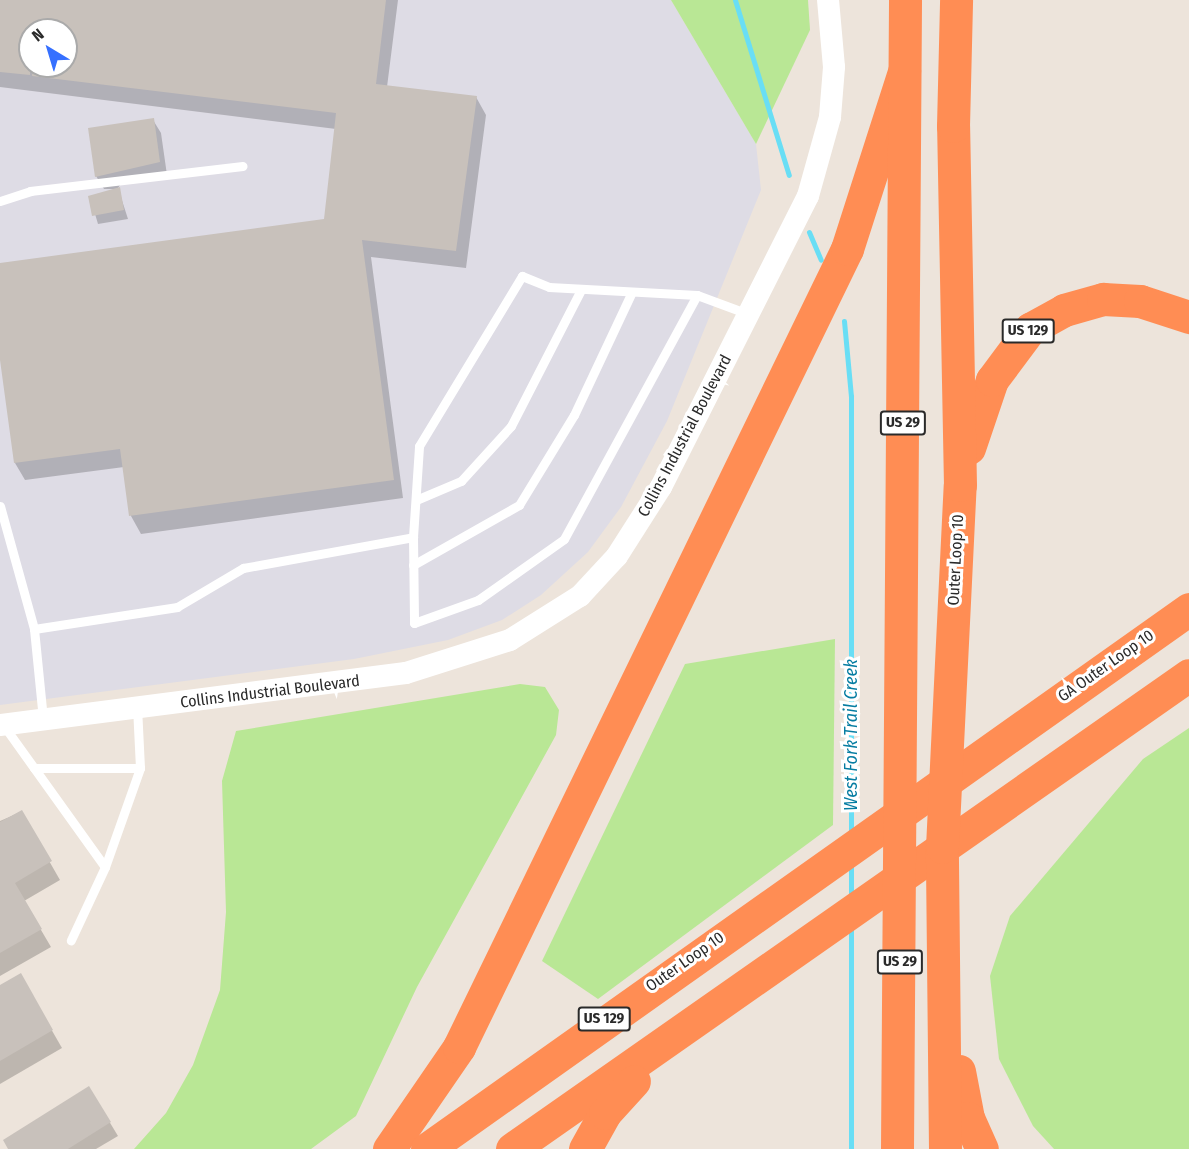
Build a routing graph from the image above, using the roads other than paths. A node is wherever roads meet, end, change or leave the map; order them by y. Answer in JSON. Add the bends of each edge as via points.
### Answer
{"nodes":[{"id":1,"x":828,"y":0,"type":"edge"},
{"id":2,"x":905,"y":0,"type":"edge"},
{"id":3,"x":956,"y":0,"type":"edge"},
{"id":4,"x":904,"y":71,"type":"junction"},
{"id":5,"x":243,"y":166,"type":"dead end"},
{"id":6,"x":0,"y":201,"type":"edge"},
{"id":7,"x":580,"y":290,"type":"junction"},
{"id":8,"x":631,"y":294,"type":"junction"},
{"id":9,"x":697,"y":295,"type":"junction"},
{"id":10,"x":749,"y":314,"type":"junction"},
{"id":11,"x":1189,"y":317,"type":"edge"},
{"id":12,"x":960,"y":485,"type":"junction"},
{"id":13,"x":416,"y":500,"type":"junction"},
{"id":14,"x":0,"y":506,"type":"edge"},
{"id":15,"x":413,"y":537,"type":"junction"},
{"id":16,"x":413,"y":565,"type":"junction"},
{"id":17,"x":1186,"y":609,"type":"edge"},
{"id":18,"x":34,"y":629,"type":"junction"},
{"id":19,"x":1189,"y":675,"type":"edge"},
{"id":20,"x":1189,"y":683,"type":"edge"},
{"id":21,"x":137,"y":708,"type":"junction"},
{"id":22,"x":1137,"y":711,"type":"junction"},
{"id":23,"x":1031,"y":717,"type":"joint"},
{"id":24,"x":43,"y":719,"type":"junction"},
{"id":25,"x":1,"y":724,"type":"edge"},
{"id":26,"x":34,"y":768,"type":"junction"},
{"id":27,"x":140,"y":768,"type":"junction"},
{"id":28,"x":105,"y":867,"type":"junction"},
{"id":29,"x":71,"y":940,"type":"dead end"},
{"id":30,"x":944,"y":965,"type":"junction"},
{"id":31,"x":737,"y":996,"type":"junction"},
{"id":32,"x":389,"y":1149,"type":"edge"},
{"id":33,"x":427,"y":1149,"type":"edge"},
{"id":34,"x":512,"y":1149,"type":"edge"},
{"id":35,"x":585,"y":1149,"type":"edge"},
{"id":36,"x":897,"y":1149,"type":"edge"},
{"id":37,"x":945,"y":1149,"type":"edge"},
{"id":38,"x":982,"y":1149,"type":"edge"}],
"edges":[{"from":1,"to":10,"type":"street","name":"Collins Industrial Boulevard","via":[[834,67],[817,170]]},
{"from":2,"to":4,"type":"highway","number":"US 29"},
{"from":3,"to":12,"type":"highway","number":"US 29","via":[[953,126]]},
{"from":4,"to":32,"type":"highway","via":[[847,249],[459,1047]]},
{"from":4,"to":36,"type":"highway","number":"US 29"},
{"from":5,"to":6,"type":"lane","via":[[30,191]]},
{"from":7,"to":8,"type":"lane"},
{"from":7,"to":13,"type":"lane","via":[[511,426],[461,481]]},
{"from":7,"to":13,"type":"lane","via":[[549,287],[522,276],[419,446]]},
{"from":8,"to":9,"type":"lane"},
{"from":8,"to":16,"type":"lane","via":[[574,415],[519,505]]},
{"from":9,"to":10,"type":"lane"},
{"from":9,"to":16,"type":"lane","via":[[564,539],[478,600],[414,623]]},
{"from":10,"to":21,"type":"street","name":"Collins Industrial Boulevard","via":[[687,438],[632,533],[599,577],[558,613],[510,640],[406,673]]},
{"from":11,"to":12,"type":"highway","number":"US 129","via":[[1140,301],[1104,299],[1064,310],[1030,329],[992,380]]},
{"from":12,"to":30,"type":"highway","name":"Outer Loop 10","number":"US 29","via":[[942,847]]},
{"from":13,"to":15,"type":"lane"},
{"from":14,"to":18,"type":"lane"},
{"from":15,"to":16,"type":"lane"},
{"from":15,"to":18,"type":"lane","via":[[243,568],[177,607]]},
{"from":17,"to":23,"type":"highway","name":"GA Outer Loop 10","number":"US 129"},
{"from":18,"to":24,"type":"lane"},
{"from":19,"to":22,"type":"highway"},
{"from":20,"to":22,"type":"highway"},
{"from":21,"to":24,"type":"street","name":"Collins Industrial Boulevard"},
{"from":21,"to":27,"type":"lane"},
{"from":22,"to":31,"type":"highway"},
{"from":23,"to":33,"type":"highway","name":"Outer Loop 10","number":"US 129"},
{"from":24,"to":25,"type":"street","name":"Collins Industrial Boulevard"},
{"from":25,"to":26,"type":"lane"},
{"from":26,"to":27,"type":"lane"},
{"from":26,"to":28,"type":"lane"},
{"from":27,"to":28,"type":"lane"},
{"from":28,"to":29,"type":"lane"},
{"from":30,"to":37,"type":"highway","name":"Outer Loop 10","number":"US 29"},
{"from":30,"to":38,"type":"highway","via":[[962,1089]]},
{"from":31,"to":34,"type":"highway"},
{"from":31,"to":35,"type":"highway","via":[[626,1087]]}]}
